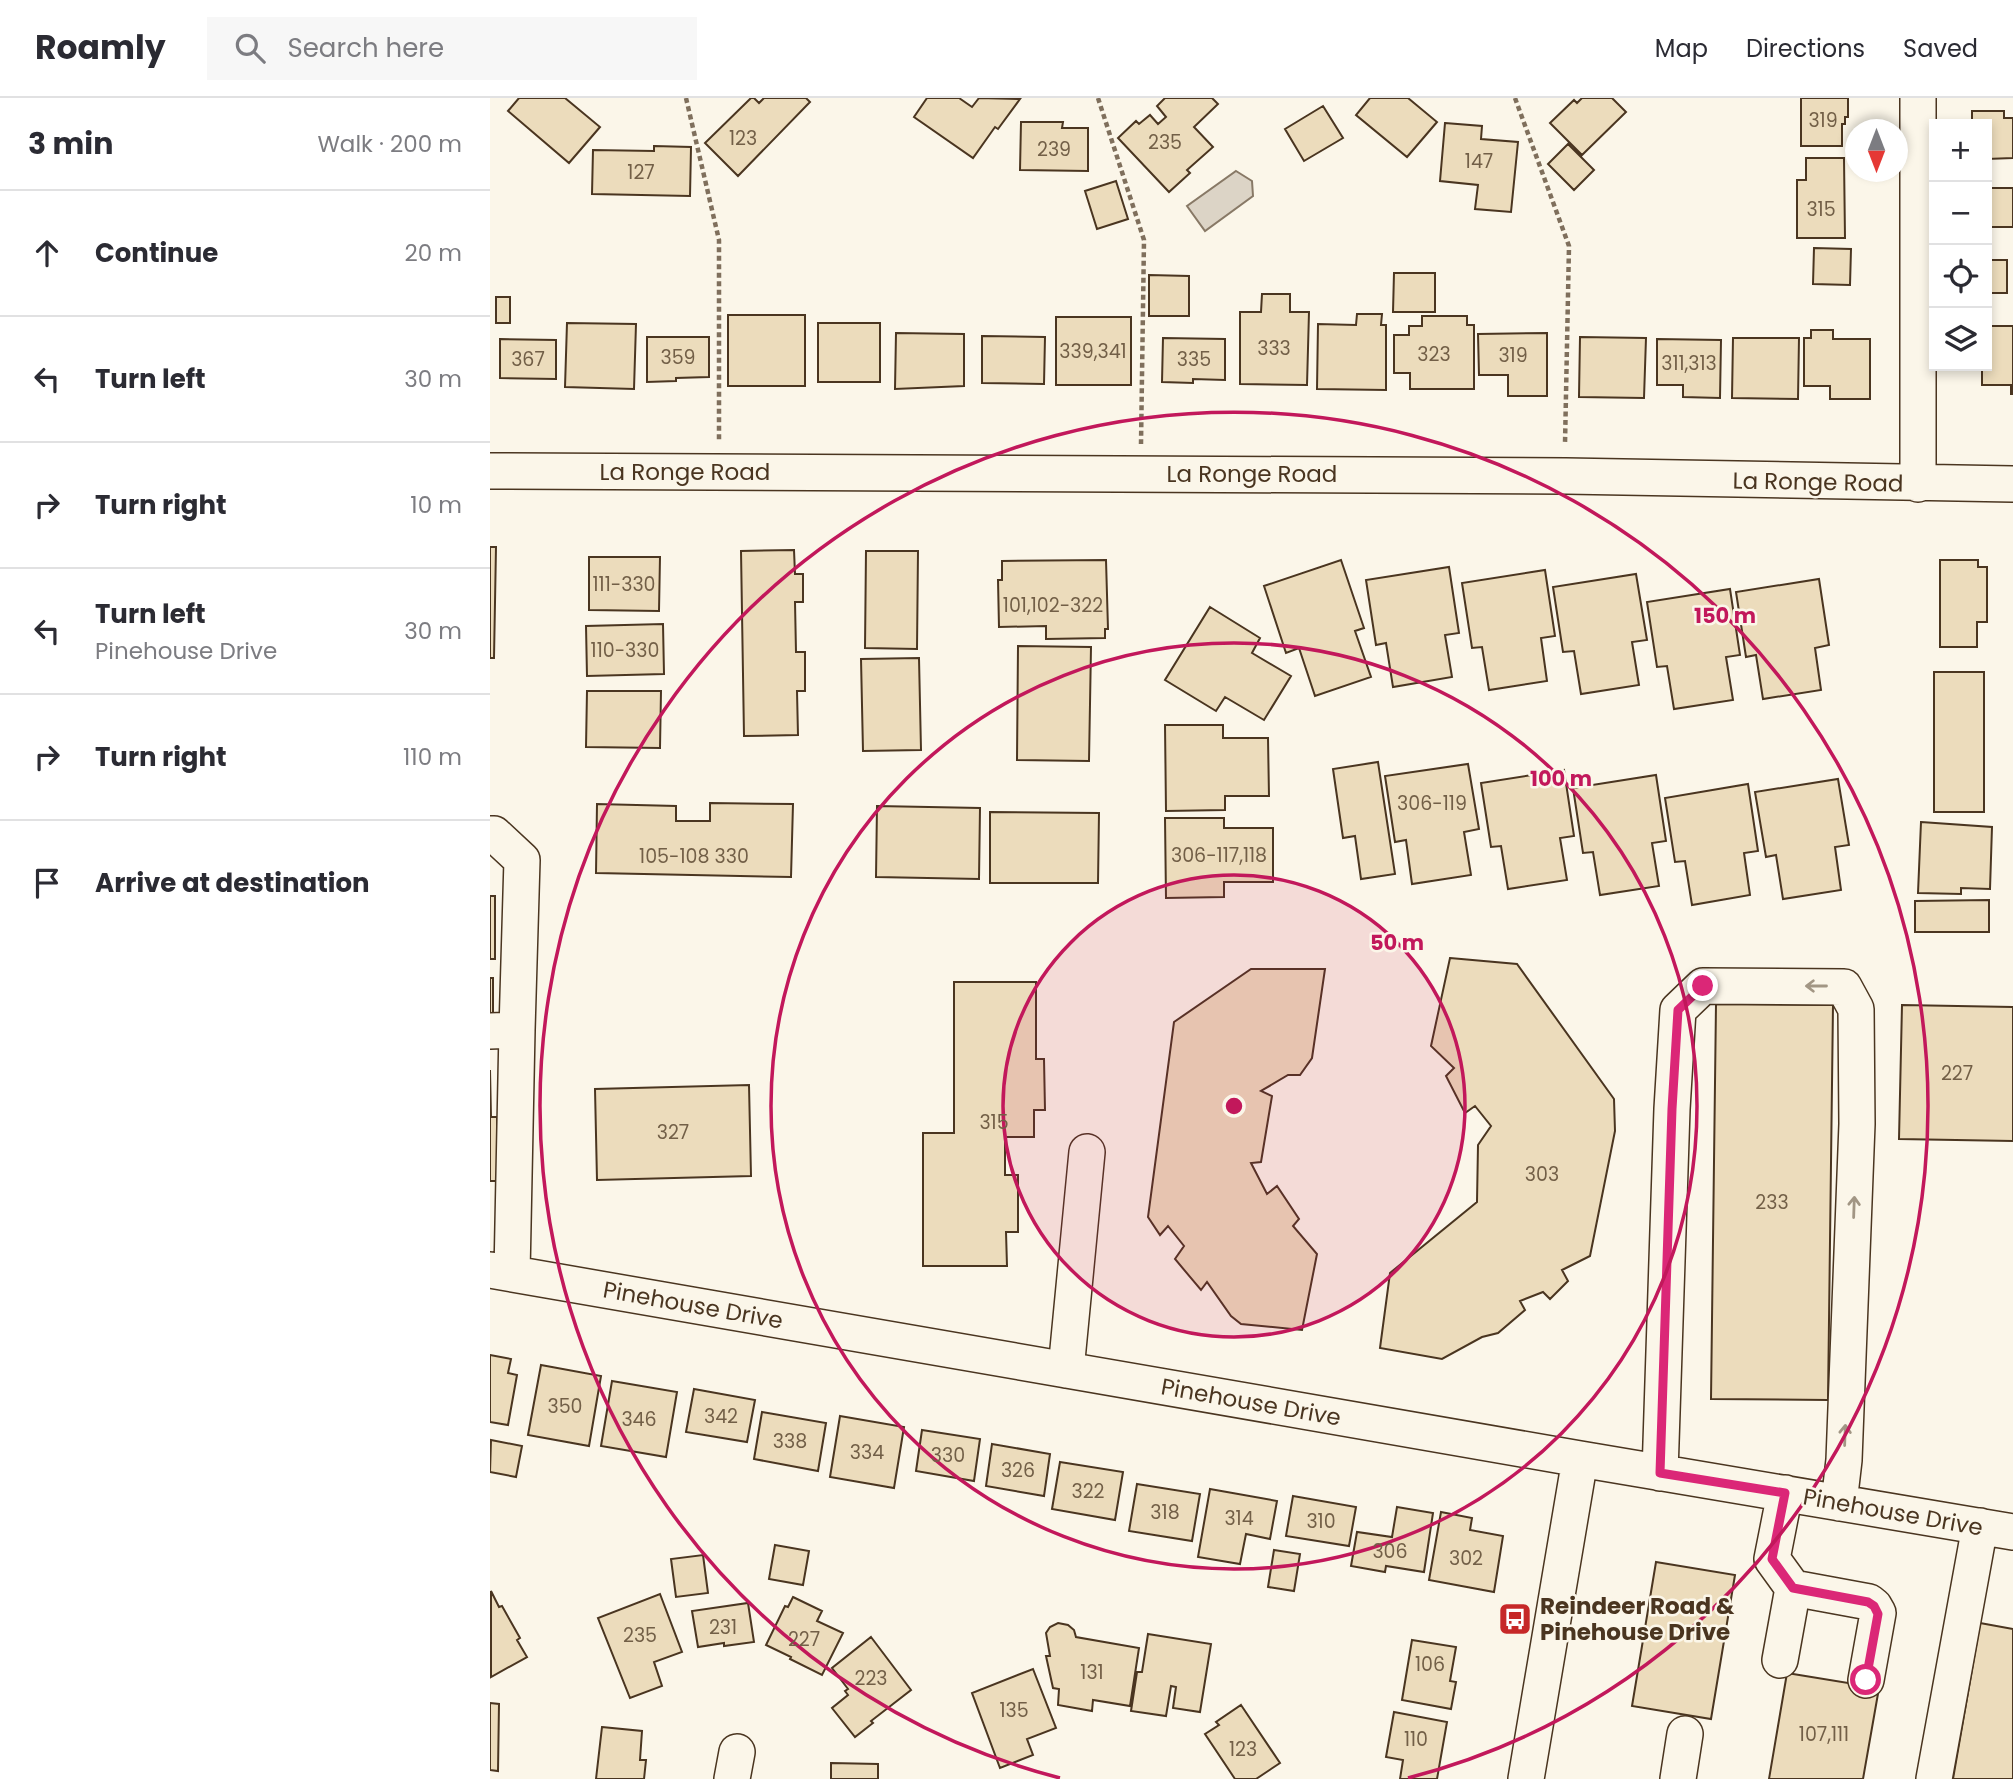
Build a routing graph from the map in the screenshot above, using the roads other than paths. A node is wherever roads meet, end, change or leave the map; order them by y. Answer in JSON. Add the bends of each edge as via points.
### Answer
{"nodes":[{"id":1,"x":1918,"y":98,"type":"edge"},
{"id":2,"x":490,"y":471,"type":"edge"},
{"id":3,"x":1918,"y":484,"type":"junction"},
{"id":4,"x":2013,"y":484,"type":"edge"},
{"id":5,"x":490,"y":834,"type":"edge"},
{"id":6,"x":503,"y":1031,"type":"edge"},
{"id":7,"x":1087,"y":1152,"type":"dead end"},
{"id":8,"x":501,"y":1272,"type":"edge"},
{"id":9,"x":1066,"y":1370,"type":"junction"},
{"id":10,"x":1580,"y":1460,"type":"junction"},
{"id":11,"x":1660,"y":1473,"type":"junction"},
{"id":12,"x":1785,"y":1493,"type":"junction"},
{"id":13,"x":1839,"y":1503,"type":"junction"},
{"id":14,"x":1996,"y":1529,"type":"edge"},
{"id":15,"x":1793,"y":1588,"type":"junction"},
{"id":16,"x":1780,"y":1660,"type":"dead end"},
{"id":17,"x":1866,"y":1680,"type":"dead end"},
{"id":18,"x":1685,"y":1734,"type":"dead end"},
{"id":19,"x":1526,"y":1779,"type":"edge"},
{"id":20,"x":1678,"y":1779,"type":"edge"},
{"id":21,"x":1934,"y":1779,"type":"edge"}],
"edges":[{"from":1,"to":3,"type":"street"},
{"from":2,"to":3,"type":"street","name":"La Ronge Road","via":[[1539,476]]},
{"from":3,"to":4,"type":"street","name":"La Ronge Road"},
{"from":5,"to":6,"type":"street","via":[[522,860]]},
{"from":6,"to":8,"type":"street"},
{"from":7,"to":9,"type":"street"},
{"from":8,"to":9,"type":"street","name":"Pinehouse Drive"},
{"from":9,"to":10,"type":"street","name":"Pinehouse Drive"},
{"from":10,"to":11,"type":"street","name":"Pinehouse Drive"},
{"from":10,"to":19,"type":"street"},
{"from":11,"to":12,"type":"street","name":"Pinehouse Drive"},
{"from":13,"to":11,"type":"street","one_way":true,"via":[[1857,1124],[1856,1009],[1843,986],[1703,986],[1678,1010]]},
{"from":12,"to":13,"type":"street","name":"Pinehouse Drive"},
{"from":12,"to":15,"type":"street","via":[[1772,1559]]},
{"from":13,"to":14,"type":"street","name":"Pinehouse Drive"},
{"from":14,"to":21,"type":"street"},
{"from":15,"to":16,"type":"street"},
{"from":15,"to":17,"type":"street","via":[[1874,1606],[1878,1614]]},
{"from":18,"to":20,"type":"street"}]}
